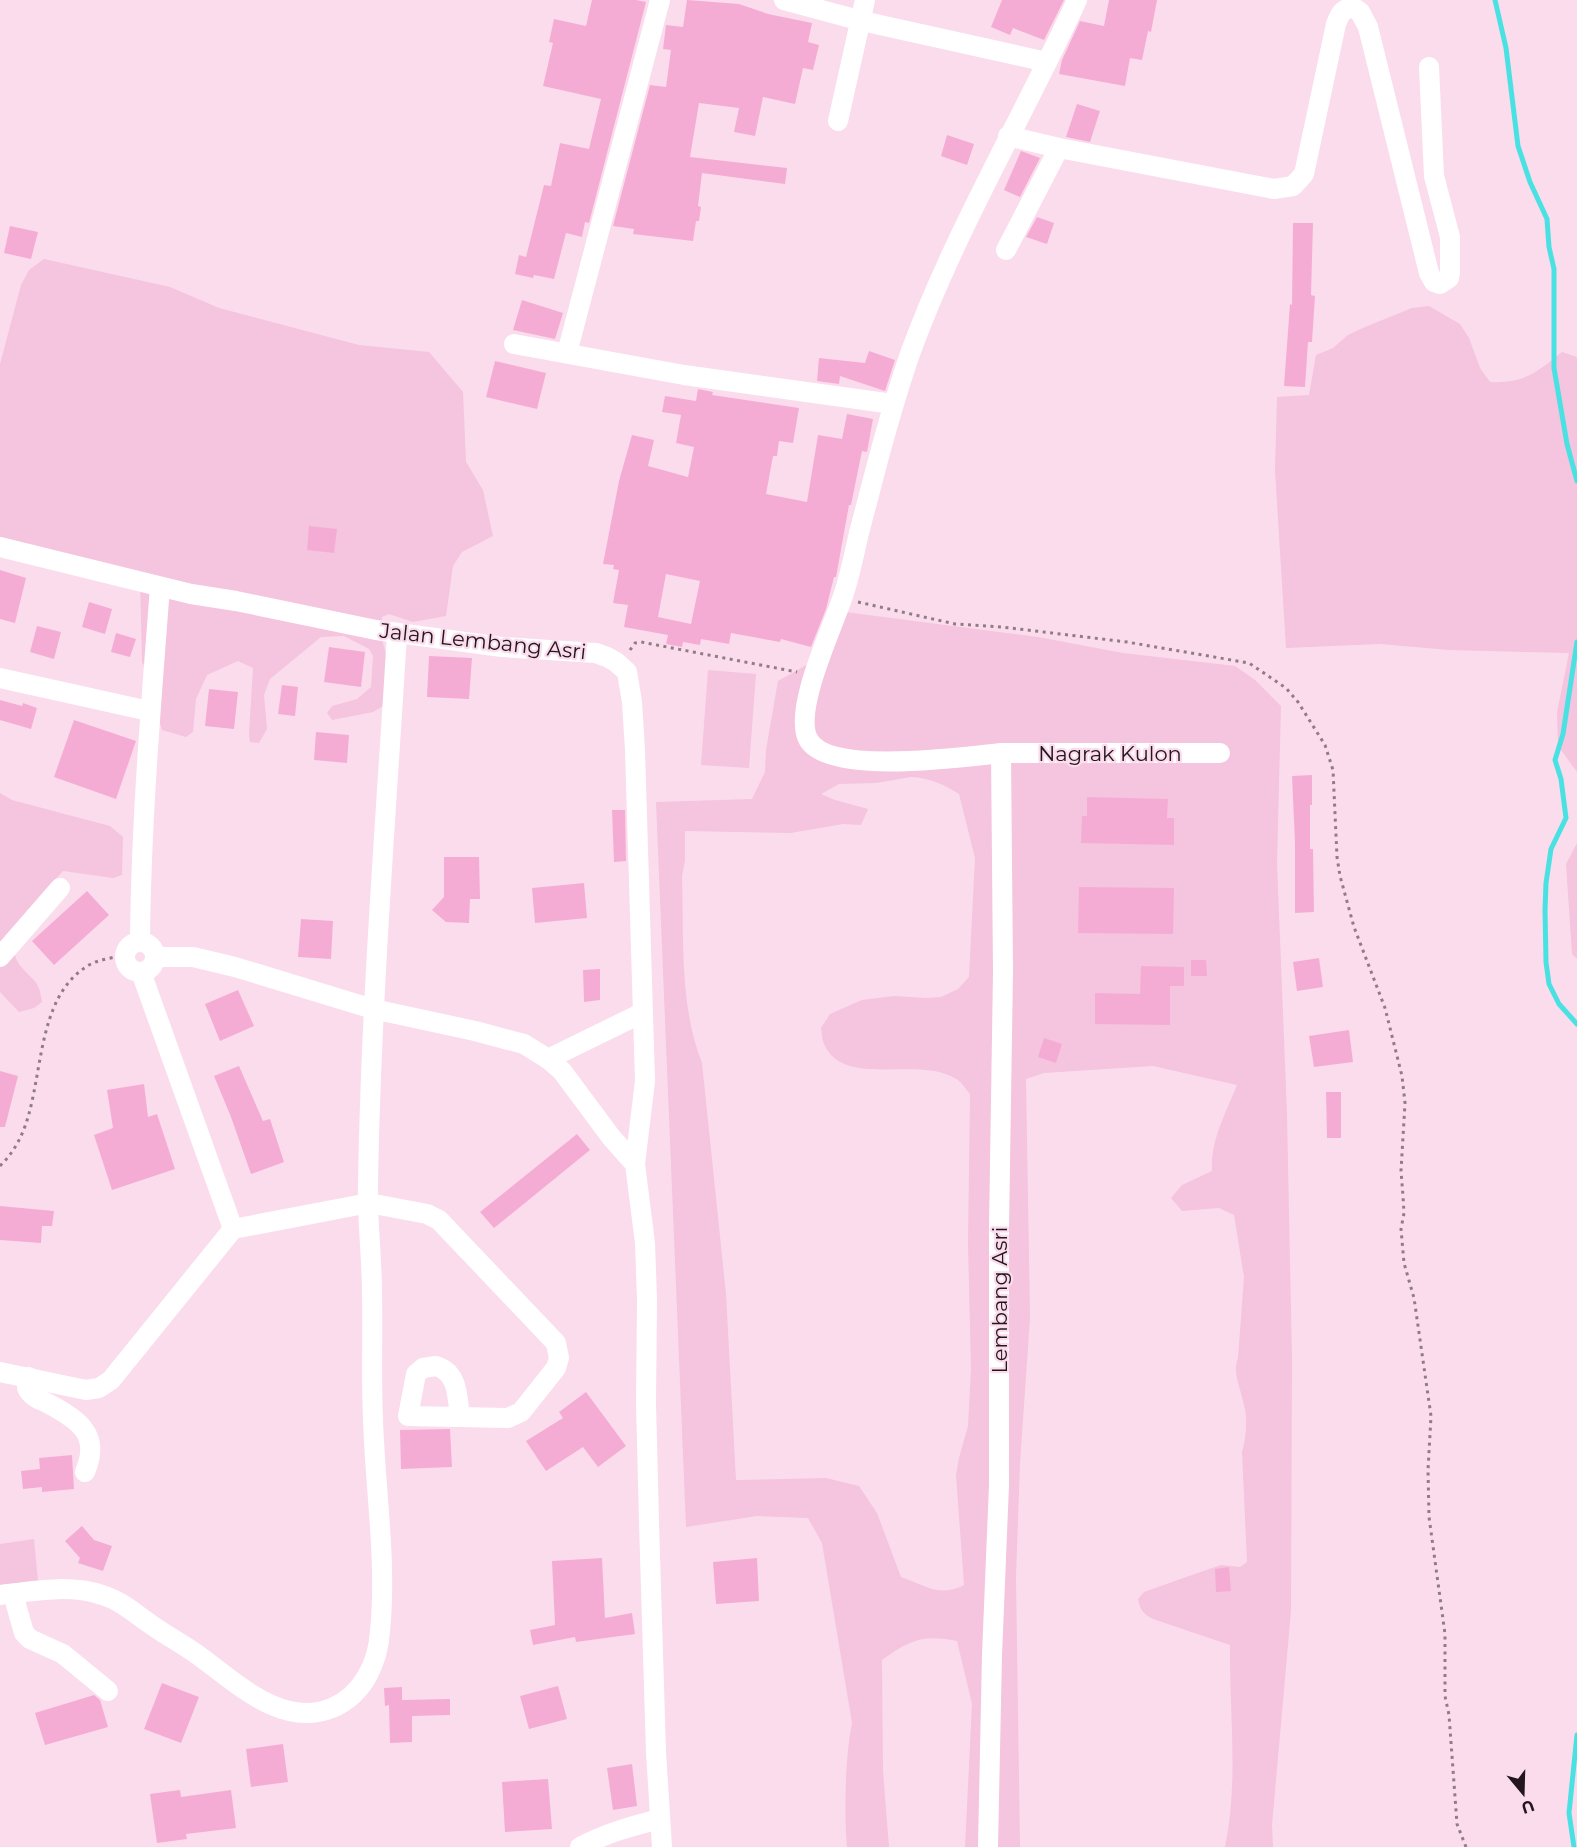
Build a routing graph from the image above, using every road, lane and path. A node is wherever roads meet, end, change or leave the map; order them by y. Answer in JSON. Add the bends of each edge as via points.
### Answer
{"nodes":[{"id":1,"x":660,"y":0,"type":"edge"},
{"id":2,"x":784,"y":0,"type":"edge"},
{"id":3,"x":866,"y":0,"type":"edge"},
{"id":4,"x":1077,"y":0,"type":"edge"},
{"id":5,"x":862,"y":21,"type":"junction"},
{"id":6,"x":1047,"y":62,"type":"junction"},
{"id":7,"x":1429,"y":67,"type":"dead end"},
{"id":8,"x":838,"y":121,"type":"dead end"},
{"id":9,"x":1008,"y":136,"type":"junction"},
{"id":10,"x":1059,"y":148,"type":"junction"},
{"id":11,"x":1006,"y":250,"type":"dead end"},
{"id":12,"x":514,"y":344,"type":"dead end"},
{"id":13,"x":567,"y":353,"type":"junction"},
{"id":14,"x":892,"y":404,"type":"junction"},
{"id":15,"x":0,"y":547,"type":"edge"},
{"id":16,"x":160,"y":587,"type":"junction"},
{"id":17,"x":843,"y":595,"type":"junction"},
{"id":18,"x":397,"y":633,"type":"junction"},
{"id":19,"x":627,"y":672,"type":"junction"},
{"id":20,"x":813,"y":676,"type":"junction"},
{"id":21,"x":0,"y":678,"type":"edge"},
{"id":22,"x":149,"y":711,"type":"junction"},
{"id":23,"x":1001,"y":753,"type":"junction"},
{"id":24,"x":1220,"y":753,"type":"dead end"},
{"id":25,"x":60,"y":888,"type":"dead end"},
{"id":26,"x":140,"y":941,"type":"junction"},
{"id":27,"x":124,"y":956,"type":"junction"},
{"id":28,"x":0,"y":957,"type":"edge"},
{"id":29,"x":156,"y":957,"type":"junction"},
{"id":30,"x":141,"y":972,"type":"junction"},
{"id":31,"x":373,"y":1009,"type":"junction"},
{"id":32,"x":642,"y":1013,"type":"junction"},
{"id":33,"x":548,"y":1059,"type":"junction"},
{"id":34,"x":635,"y":1164,"type":"junction"},
{"id":35,"x":0,"y":1166,"type":"edge"},
{"id":36,"x":369,"y":1203,"type":"junction"},
{"id":37,"x":233,"y":1229,"type":"junction"},
{"id":38,"x":0,"y":1372,"type":"edge"},
{"id":39,"x":29,"y":1377,"type":"junction"},
{"id":40,"x":460,"y":1417,"type":"dead end"},
{"id":41,"x":85,"y":1472,"type":"dead end"},
{"id":42,"x":7,"y":1595,"type":"edge"},
{"id":43,"x":108,"y":1691,"type":"dead end"},
{"id":44,"x":660,"y":1819,"type":"junction"},
{"id":45,"x":580,"y":1847,"type":"edge"},
{"id":46,"x":662,"y":1847,"type":"edge"},
{"id":47,"x":988,"y":1847,"type":"edge"},
{"id":48,"x":1466,"y":1847,"type":"edge"}],
"edges":[{"from":1,"to":13,"type":"street"},
{"from":2,"to":5,"type":"street"},
{"from":3,"to":5,"type":"street"},
{"from":4,"to":6,"type":"street","name":"Nagrak Kulon"},
{"from":5,"to":6,"type":"street"},
{"from":5,"to":8,"type":"street"},
{"from":6,"to":9,"type":"street","name":"Nagrak Kulon"},
{"from":7,"to":10,"type":"street","via":[[1434,176],[1450,237],[1449,278],[1440,284],[1429,273],[1368,27],[1353,7],[1340,14],[1336,24],[1304,174],[1293,186],[1274,189]]},
{"from":9,"to":10,"type":"street"},
{"from":9,"to":14,"type":"street","name":"Nagrak Kulon","via":[[939,282]]},
{"from":10,"to":11,"type":"street"},
{"from":12,"to":13,"type":"street"},
{"from":13,"to":14,"type":"street","via":[[684,375]]},
{"from":14,"to":17,"type":"street","name":"Nagrak Kulon"},
{"from":15,"to":16,"type":"street","name":"Jalan Lembang Asri"},
{"from":16,"to":18,"type":"street","name":"Jalan Lembang Asri"},
{"from":16,"to":22,"type":"street"},
{"from":17,"to":20,"type":"street","name":"Nagrak Kulon"},
{"from":17,"to":48,"type":"path","via":[[860,603],[955,624],[1127,642],[1249,663],[1286,688],[1325,745],[1333,770],[1337,857],[1344,892],[1385,1008],[1402,1076],[1405,1103],[1401,1229],[1431,1416],[1429,1516],[1445,1634],[1445,1695],[1457,1824]]},
{"from":18,"to":19,"type":"street","name":"Jalan Lembang Asri","via":[[502,647],[596,653]]},
{"from":18,"to":31,"type":"street"},
{"from":19,"to":20,"type":"path","via":[[631,648],[641,642]]},
{"from":19,"to":32,"type":"street","via":[[635,750]]},
{"from":20,"to":23,"type":"street","name":"Nagrak Kulon","via":[[805,729],[808,739],[820,750],[841,758],[872,762]]},
{"from":21,"to":22,"type":"street"},
{"from":22,"to":26,"type":"street"},
{"from":23,"to":24,"type":"street","name":"Nagrak Kulon"},
{"from":23,"to":47,"type":"street","name":"Lembang Asri","via":[[999,1485]]},
{"from":25,"to":28,"type":"street"},
{"from":26,"to":27,"type":"street","via":[[129,946]]},
{"from":26,"to":29,"type":"street","via":[[152,946]]},
{"from":27,"to":30,"type":"street","via":[[130,969]]},
{"from":27,"to":35,"type":"path","via":[[91,964],[73,977],[61,995],[40,1057],[26,1123],[11,1154]]},
{"from":29,"to":30,"type":"street","via":[[152,967]]},
{"from":29,"to":31,"type":"street","via":[[193,957]]},
{"from":30,"to":37,"type":"street"},
{"from":31,"to":33,"type":"street","via":[[524,1044]]},
{"from":31,"to":36,"type":"street"},
{"from":32,"to":33,"type":"street"},
{"from":32,"to":34,"type":"street","via":[[645,1081]]},
{"from":33,"to":34,"type":"street","via":[[562,1071]]},
{"from":34,"to":44,"type":"street","via":[[645,1243],[649,1522]]},
{"from":36,"to":37,"type":"street"},
{"from":36,"to":40,"type":"street","via":[[439,1220],[559,1350],[556,1368],[518,1414],[508,1418]]},
{"from":36,"to":42,"type":"street","via":[[373,1418],[382,1591],[377,1653],[356,1691],[321,1711],[298,1712],[274,1706],[119,1602],[70,1589]]},
{"from":37,"to":39,"type":"street","via":[[111,1380],[86,1390]]},
{"from":38,"to":39,"type":"street"},
{"from":39,"to":41,"type":"street","via":[[27,1388],[33,1396],[76,1420],[86,1431],[91,1459]]},
{"from":42,"to":43,"type":"street","via":[[30,1639],[63,1654]]},
{"from":44,"to":45,"type":"street","via":[[626,1827]]},
{"from":44,"to":46,"type":"street"}]}
